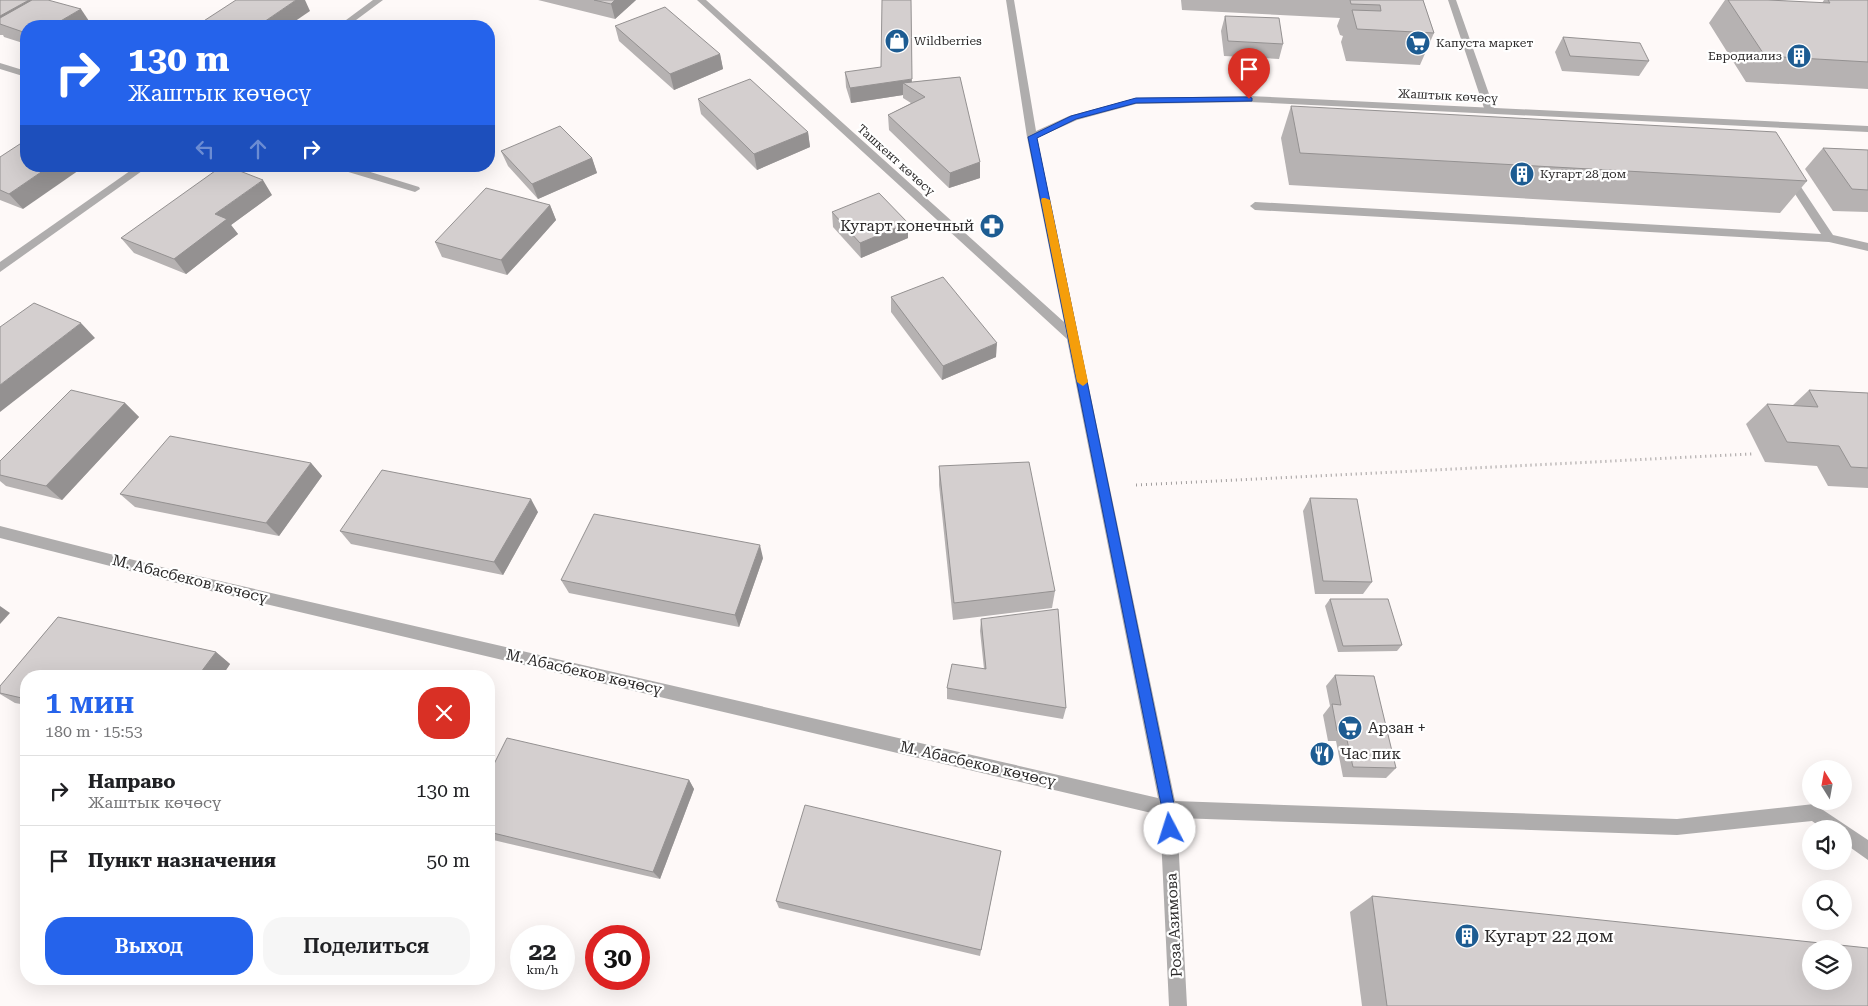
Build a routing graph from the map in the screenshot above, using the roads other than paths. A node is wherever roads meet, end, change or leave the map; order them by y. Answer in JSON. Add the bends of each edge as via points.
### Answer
{"nodes":[{"id":1,"x":379,"y":0,"type":"edge"},
{"id":2,"x":701,"y":0,"type":"edge"},
{"id":3,"x":1010,"y":0,"type":"edge"},
{"id":4,"x":1452,"y":0,"type":"edge"},
{"id":5,"x":351,"y":20,"type":"edge"},
{"id":6,"x":0,"y":66,"type":"edge"},
{"id":7,"x":20,"y":72,"type":"edge"},
{"id":8,"x":1490,"y":111,"type":"junction"},
{"id":9,"x":1868,"y":130,"type":"edge"},
{"id":10,"x":1032,"y":137,"type":"junction"},
{"id":11,"x":1781,"y":164,"type":"edge"},
{"id":12,"x":136,"y":172,"type":"edge"},
{"id":13,"x":359,"y":172,"type":"edge"},
{"id":14,"x":415,"y":189,"type":"dead end"},
{"id":15,"x":1255,"y":206,"type":"dead end"},
{"id":16,"x":1829,"y":238,"type":"junction"},
{"id":17,"x":1868,"y":246,"type":"edge"},
{"id":18,"x":0,"y":268,"type":"edge"},
{"id":19,"x":1073,"y":338,"type":"junction"},
{"id":20,"x":0,"y":532,"type":"edge"},
{"id":21,"x":1168,"y":809,"type":"junction"},
{"id":22,"x":1825,"y":820,"type":"edge"},
{"id":23,"x":1852,"y":839,"type":"edge"},
{"id":24,"x":1868,"y":851,"type":"edge"},
{"id":25,"x":1178,"y":1006,"type":"edge"}],
"edges":[{"from":1,"to":5,"type":"street"},
{"from":2,"to":19,"type":"street","name":"Ташкент көчөсү"},
{"from":3,"to":10,"type":"street","name":"Роза Азимова"},
{"from":4,"to":8,"type":"street"},
{"from":6,"to":7,"type":"street"},
{"from":8,"to":9,"type":"street","name":"Жаштык көчөсү","via":[[1757,128]]},
{"from":8,"to":10,"type":"street","name":"Жаштык көчөсү","via":[[1249,99],[1136,101],[1074,118]]},
{"from":10,"to":19,"type":"street","name":"Роза Азимова"},
{"from":11,"to":16,"type":"street"},
{"from":12,"to":18,"type":"street"},
{"from":13,"to":14,"type":"street"},
{"from":15,"to":16,"type":"street"},
{"from":16,"to":17,"type":"street"},
{"from":19,"to":21,"type":"street","name":"Роза Азимова"},
{"from":20,"to":21,"type":"street","name":"М. Абасбеков көчөсү","via":[[191,580]]},
{"from":21,"to":22,"type":"street","name":"М. Абасбеков көчөсү","via":[[1676,827],[1814,812]]},
{"from":21,"to":25,"type":"street","name":"Роза Азимова"},
{"from":23,"to":24,"type":"street"}]}
